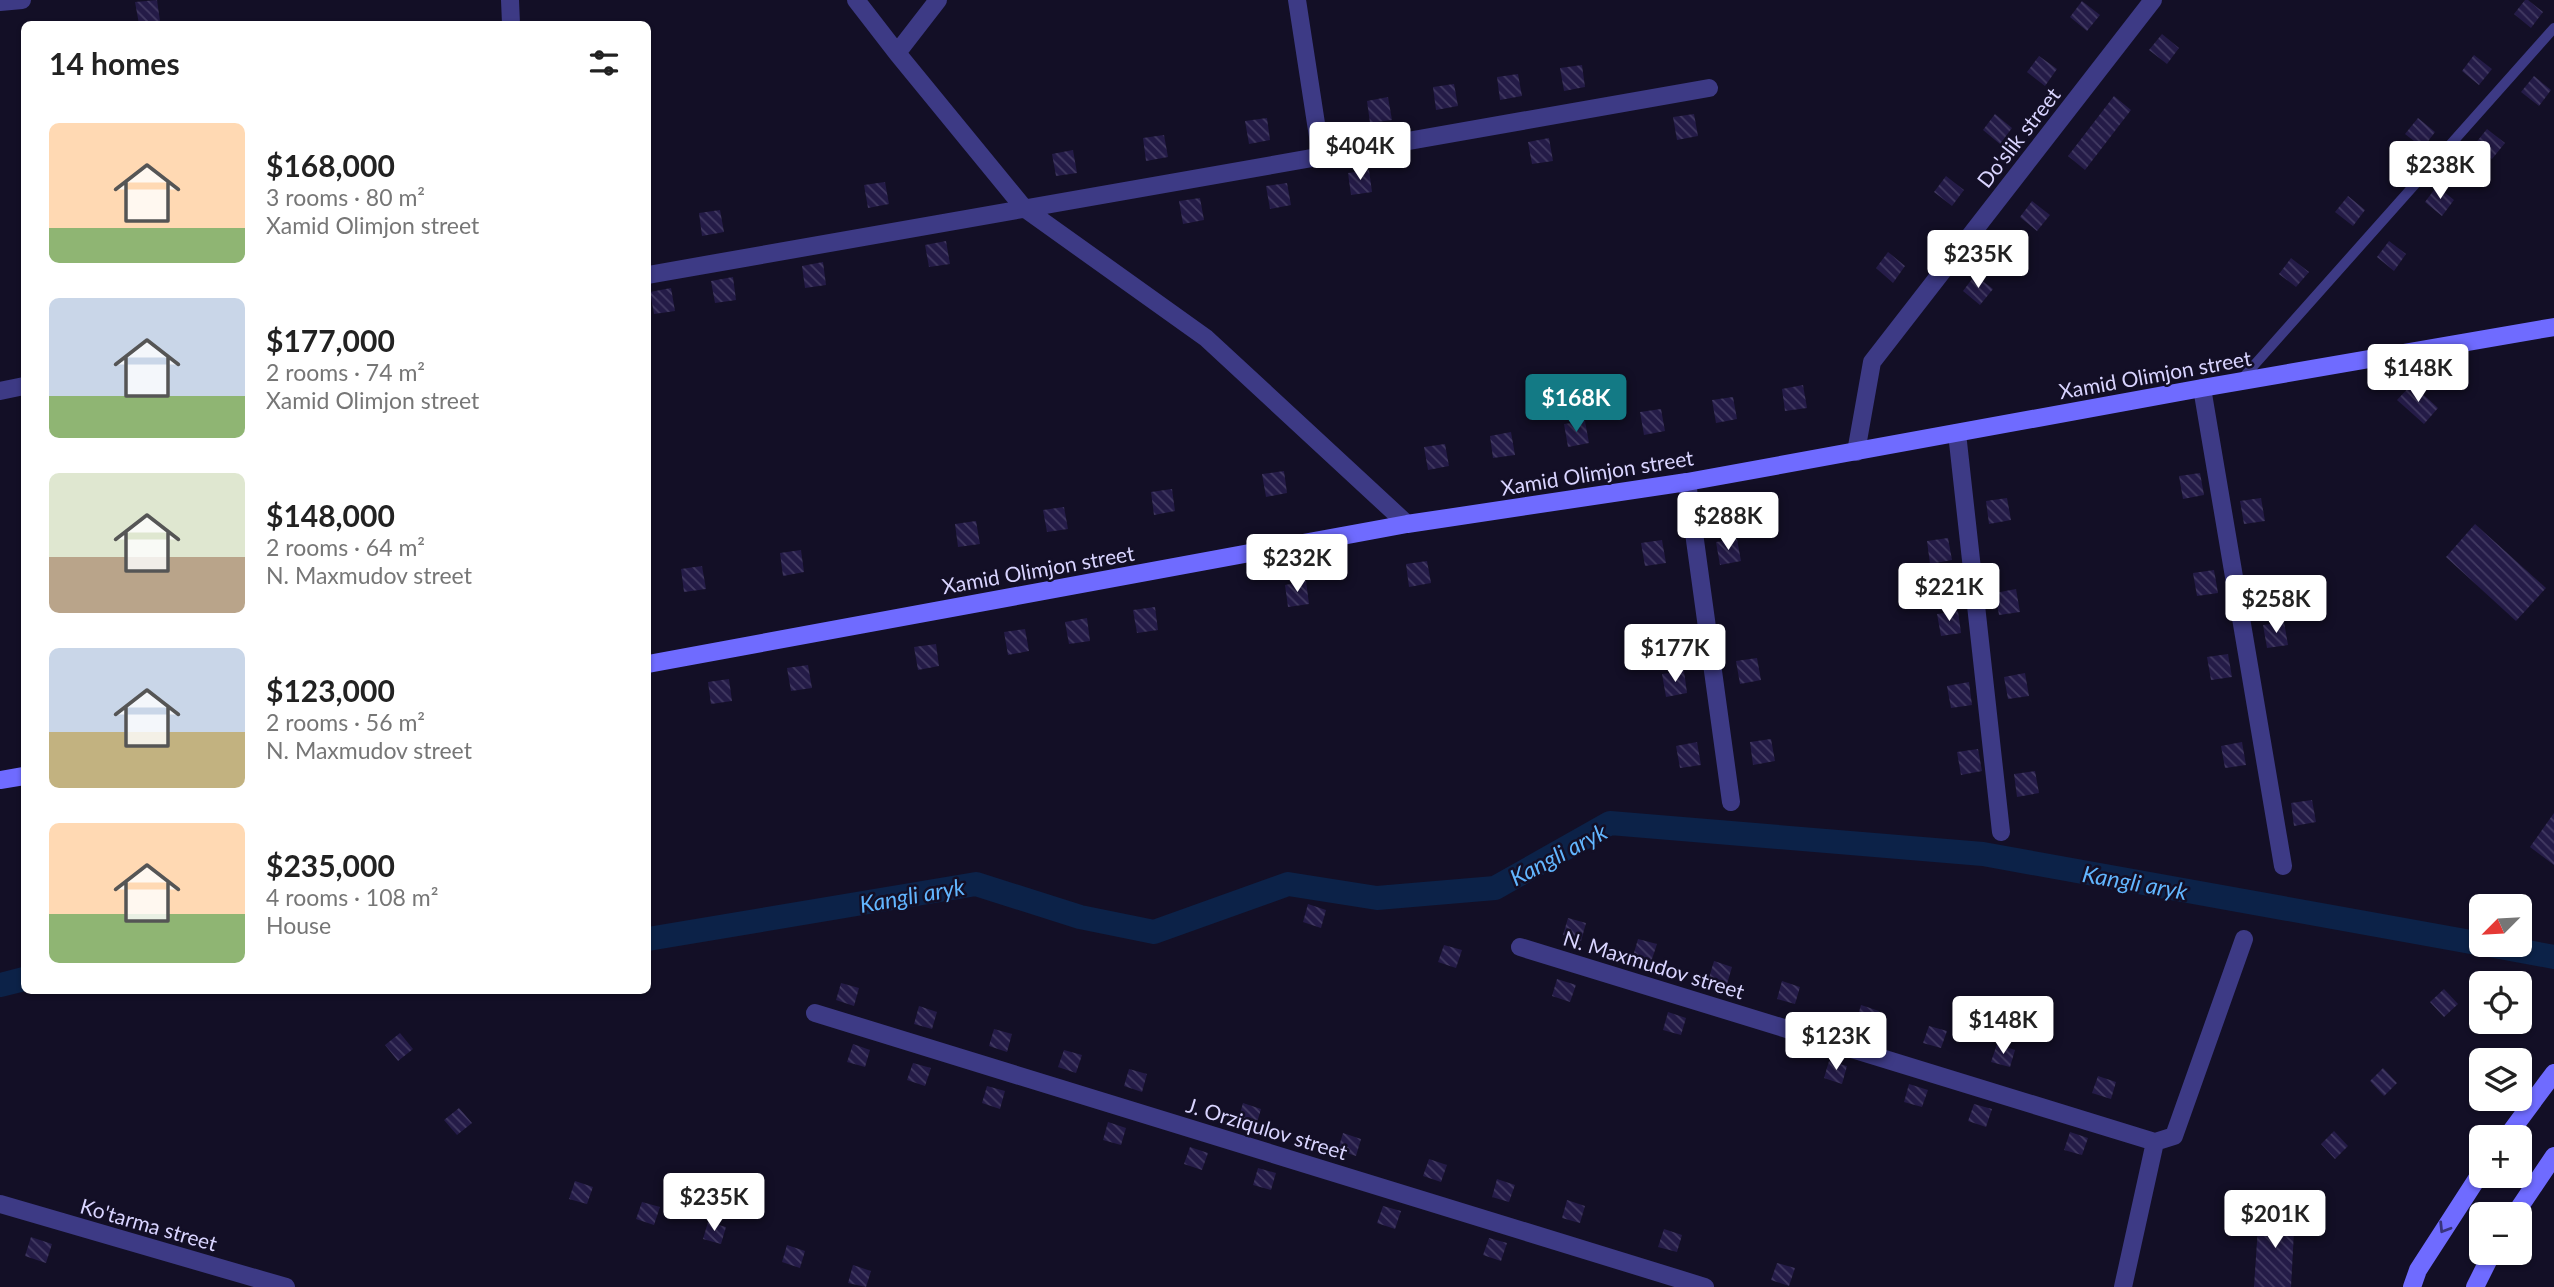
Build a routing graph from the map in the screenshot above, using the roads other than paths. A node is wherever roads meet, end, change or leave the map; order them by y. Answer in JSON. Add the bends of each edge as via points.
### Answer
{"nodes":[{"id":1,"x":22,"y":0,"type":"edge"},
{"id":2,"x":510,"y":0,"type":"edge"},
{"id":3,"x":856,"y":0,"type":"edge"},
{"id":4,"x":938,"y":0,"type":"edge"},
{"id":5,"x":1297,"y":0,"type":"edge"},
{"id":6,"x":2153,"y":0,"type":"edge"},
{"id":7,"x":0,"y":2,"type":"edge"},
{"id":8,"x":511,"y":21,"type":"edge"},
{"id":9,"x":2554,"y":28,"type":"edge"},
{"id":10,"x":897,"y":53,"type":"junction"},
{"id":11,"x":1709,"y":88,"type":"dead end"},
{"id":12,"x":1321,"y":156,"type":"junction"},
{"id":13,"x":1024,"y":208,"type":"junction"},
{"id":14,"x":651,"y":274,"type":"edge"},
{"id":15,"x":2554,"y":327,"type":"edge"},
{"id":16,"x":2240,"y":381,"type":"junction"},
{"id":17,"x":21,"y":387,"type":"edge"},
{"id":18,"x":2202,"y":388,"type":"junction"},
{"id":19,"x":0,"y":391,"type":"edge"},
{"id":20,"x":1956,"y":433,"type":"junction"},
{"id":21,"x":1856,"y":452,"type":"junction"},
{"id":22,"x":1687,"y":481,"type":"junction"},
{"id":23,"x":1407,"y":524,"type":"junction"},
{"id":24,"x":651,"y":663,"type":"edge"},
{"id":25,"x":21,"y":776,"type":"edge"},
{"id":26,"x":0,"y":780,"type":"edge"},
{"id":27,"x":1731,"y":802,"type":"dead end"},
{"id":28,"x":2001,"y":832,"type":"dead end"},
{"id":29,"x":2283,"y":866,"type":"dead end"},
{"id":30,"x":2244,"y":939,"type":"dead end"},
{"id":31,"x":1520,"y":947,"type":"dead end"},
{"id":32,"x":815,"y":1013,"type":"dead end"},
{"id":33,"x":2554,"y":1073,"type":"edge"},
{"id":34,"x":2515,"y":1125,"type":"edge"},
{"id":35,"x":2154,"y":1142,"type":"junction"},
{"id":36,"x":2554,"y":1156,"type":"edge"},
{"id":37,"x":2471,"y":1188,"type":"edge"},
{"id":38,"x":2523,"y":1202,"type":"edge"},
{"id":39,"x":0,"y":1204,"type":"edge"},
{"id":40,"x":2486,"y":1265,"type":"edge"},
{"id":41,"x":224,"y":1279,"type":"edge"},
{"id":42,"x":286,"y":1287,"type":"edge"},
{"id":43,"x":1705,"y":1287,"type":"edge"},
{"id":44,"x":2123,"y":1287,"type":"edge"},
{"id":45,"x":2412,"y":1287,"type":"edge"},
{"id":46,"x":2475,"y":1287,"type":"edge"}],
"edges":[{"from":1,"to":7,"type":"street"},
{"from":2,"to":8,"type":"street"},
{"from":3,"to":10,"type":"street"},
{"from":4,"to":10,"type":"street"},
{"from":5,"to":12,"type":"street"},
{"from":6,"to":21,"type":"street","name":"Do'slik street","via":[[1872,362]]},
{"from":9,"to":16,"type":"lane"},
{"from":10,"to":13,"type":"street"},
{"from":11,"to":12,"type":"street"},
{"from":12,"to":13,"type":"street"},
{"from":13,"to":14,"type":"street"},
{"from":13,"to":23,"type":"street","via":[[1206,338]]},
{"from":15,"to":16,"type":"main road","name":"Xamid Olimjon street"},
{"from":16,"to":18,"type":"main road","name":"Xamid Olimjon street"},
{"from":17,"to":19,"type":"street"},
{"from":18,"to":20,"type":"main road","name":"Xamid Olimjon street"},
{"from":18,"to":29,"type":"street"},
{"from":20,"to":21,"type":"main road","name":"Xamid Olimjon street"},
{"from":20,"to":28,"type":"street"},
{"from":21,"to":22,"type":"main road","name":"Xamid Olimjon street"},
{"from":22,"to":23,"type":"main road","name":"Xamid Olimjon street"},
{"from":22,"to":27,"type":"street"},
{"from":23,"to":24,"type":"main road","name":"Xamid Olimjon street"},
{"from":25,"to":26,"type":"main road"},
{"from":30,"to":35,"type":"street","via":[[2174,1136]]},
{"from":31,"to":35,"type":"street","name":"N. Maxmudov street"},
{"from":32,"to":43,"type":"street","name":"J. Orziqulov street"},
{"from":33,"to":34,"type":"main road"},
{"from":35,"to":44,"type":"street"},
{"from":36,"to":38,"type":"main road"},
{"from":37,"to":45,"type":"main road","one_way":true,"via":[[2418,1270]]},
{"from":39,"to":41,"type":"street","name":"Ko'tarma street"},
{"from":40,"to":46,"type":"main road"},
{"from":41,"to":42,"type":"street","name":"Ko'tarma street"}]}
